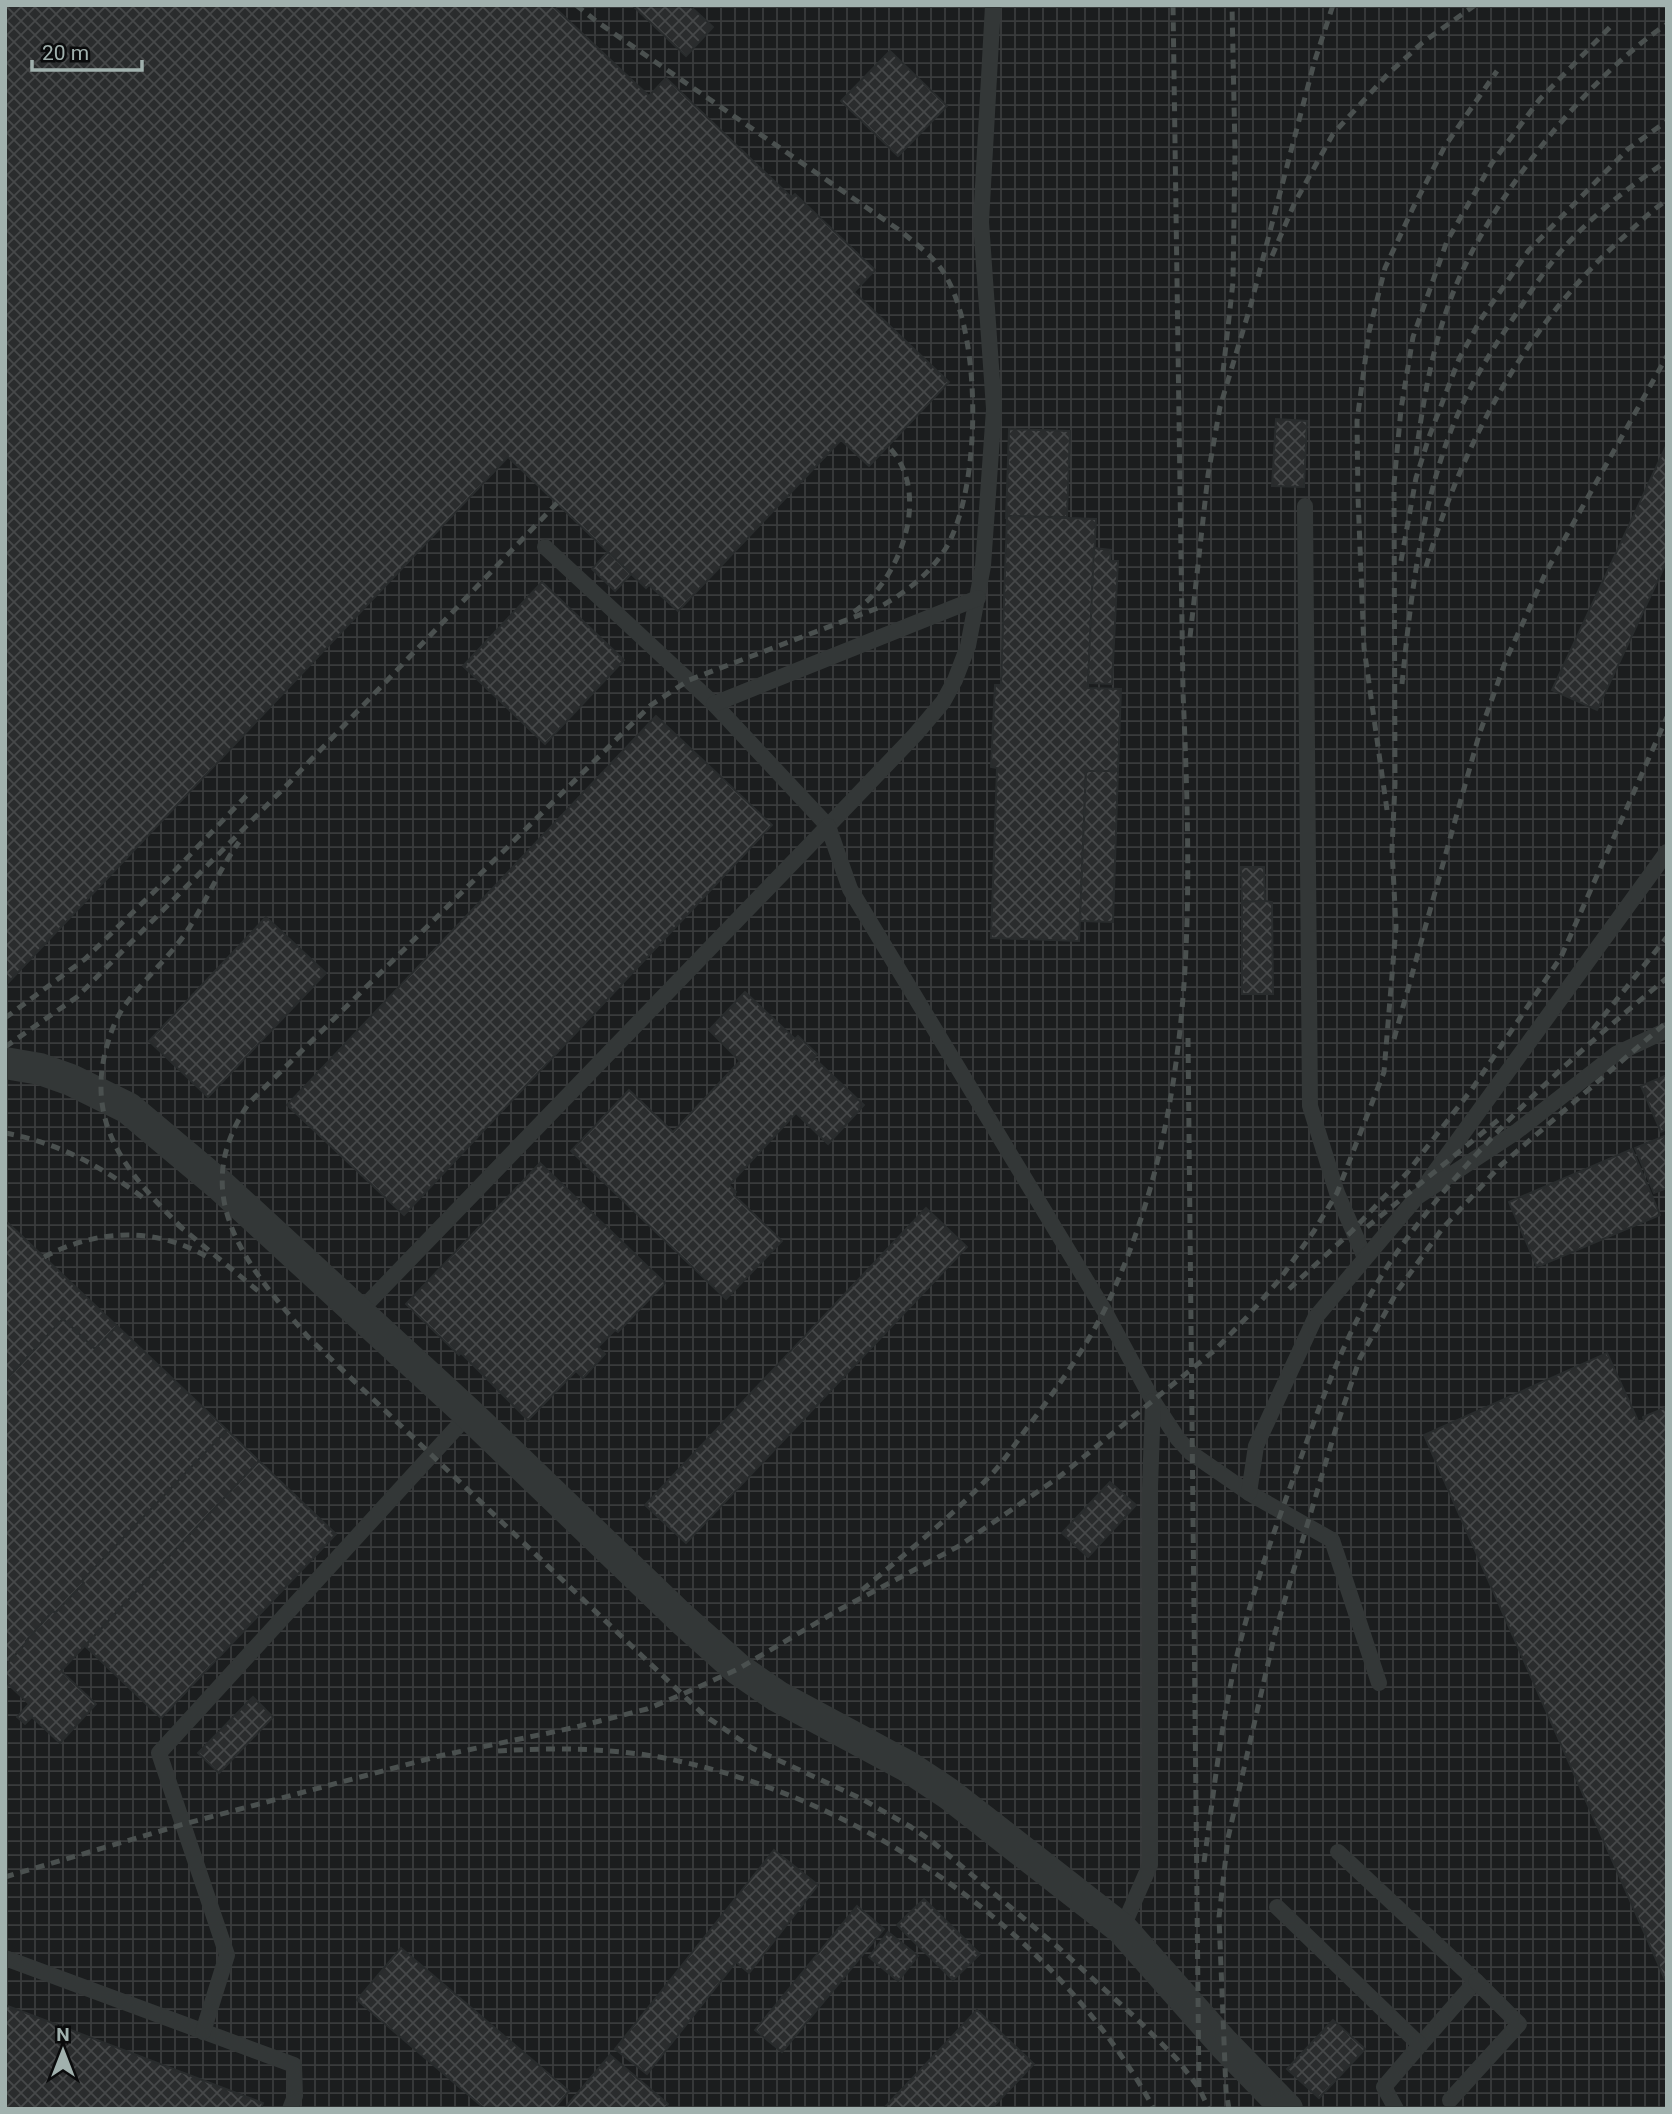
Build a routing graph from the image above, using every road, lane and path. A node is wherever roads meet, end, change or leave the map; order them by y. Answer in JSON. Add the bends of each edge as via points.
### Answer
{"nodes":[{"id":1,"x":993,"y":5,"type":"edge"},
{"id":2,"x":1305,"y":506,"type":"dead end"},
{"id":3,"x":545,"y":547,"type":"dead end"},
{"id":4,"x":978,"y":597,"type":"junction"},
{"id":5,"x":713,"y":704,"type":"junction"},
{"id":6,"x":828,"y":826,"type":"junction"},
{"id":7,"x":1667,"y":852,"type":"edge"},
{"id":8,"x":1667,"y":1030,"type":"edge"},
{"id":9,"x":5,"y":1063,"type":"edge"},
{"id":10,"x":1417,"y":1197,"type":"junction"},
{"id":11,"x":1365,"y":1258,"type":"junction"},
{"id":12,"x":358,"y":1313,"type":"junction"},
{"id":13,"x":1153,"y":1401,"type":"junction"},
{"id":14,"x":469,"y":1414,"type":"junction"},
{"id":15,"x":1249,"y":1493,"type":"junction"},
{"id":16,"x":1379,"y":1684,"type":"dead end"},
{"id":17,"x":1338,"y":1852,"type":"dead end"},
{"id":18,"x":1277,"y":1907,"type":"dead end"},
{"id":19,"x":1122,"y":1929,"type":"junction"},
{"id":20,"x":5,"y":1958,"type":"edge"},
{"id":21,"x":1476,"y":1981,"type":"junction"},
{"id":22,"x":203,"y":2032,"type":"junction"},
{"id":23,"x":1420,"y":2045,"type":"junction"},
{"id":24,"x":1450,"y":2100,"type":"dead end"},
{"id":25,"x":290,"y":2109,"type":"edge"},
{"id":26,"x":1287,"y":2109,"type":"edge"},
{"id":27,"x":1396,"y":2109,"type":"edge"}],
"edges":[{"from":1,"to":4,"type":"lane","via":[[981,222],[994,409]]},
{"from":2,"to":11,"type":"lane","via":[[1310,1106],[1337,1193]]},
{"from":3,"to":5,"type":"lane"},
{"from":4,"to":5,"type":"lane"},
{"from":4,"to":6,"type":"lane","via":[[968,646],[943,702]]},
{"from":5,"to":6,"type":"lane"},
{"from":6,"to":12,"type":"lane"},
{"from":6,"to":13,"type":"lane","via":[[850,889],[1104,1310]]},
{"from":7,"to":10,"type":"lane"},
{"from":8,"to":10,"type":"lane","via":[[1616,1054],[1516,1132]]},
{"from":9,"to":12,"type":"street","via":[[71,1080],[128,1108],[221,1186]]},
{"from":10,"to":11,"type":"lane"},
{"from":11,"to":15,"type":"lane","via":[[1315,1318],[1256,1446]]},
{"from":12,"to":14,"type":"street"},
{"from":13,"to":15,"type":"lane","via":[[1191,1453]]},
{"from":13,"to":19,"type":"lane","via":[[1150,1865]]},
{"from":14,"to":19,"type":"street","via":[[738,1669],[777,1696],[939,1787]]},
{"from":14,"to":22,"type":"lane","via":[[159,1753],[227,1955]]},
{"from":15,"to":16,"type":"lane","via":[[1332,1540]]},
{"from":17,"to":21,"type":"lane"},
{"from":18,"to":23,"type":"lane"},
{"from":19,"to":26,"type":"street"},
{"from":20,"to":22,"type":"lane"},
{"from":21,"to":23,"type":"lane"},
{"from":21,"to":24,"type":"lane","via":[[1520,2024]]},
{"from":22,"to":25,"type":"lane","via":[[293,2065],[295,2096]]},
{"from":23,"to":27,"type":"lane","via":[[1384,2087]]}]}
